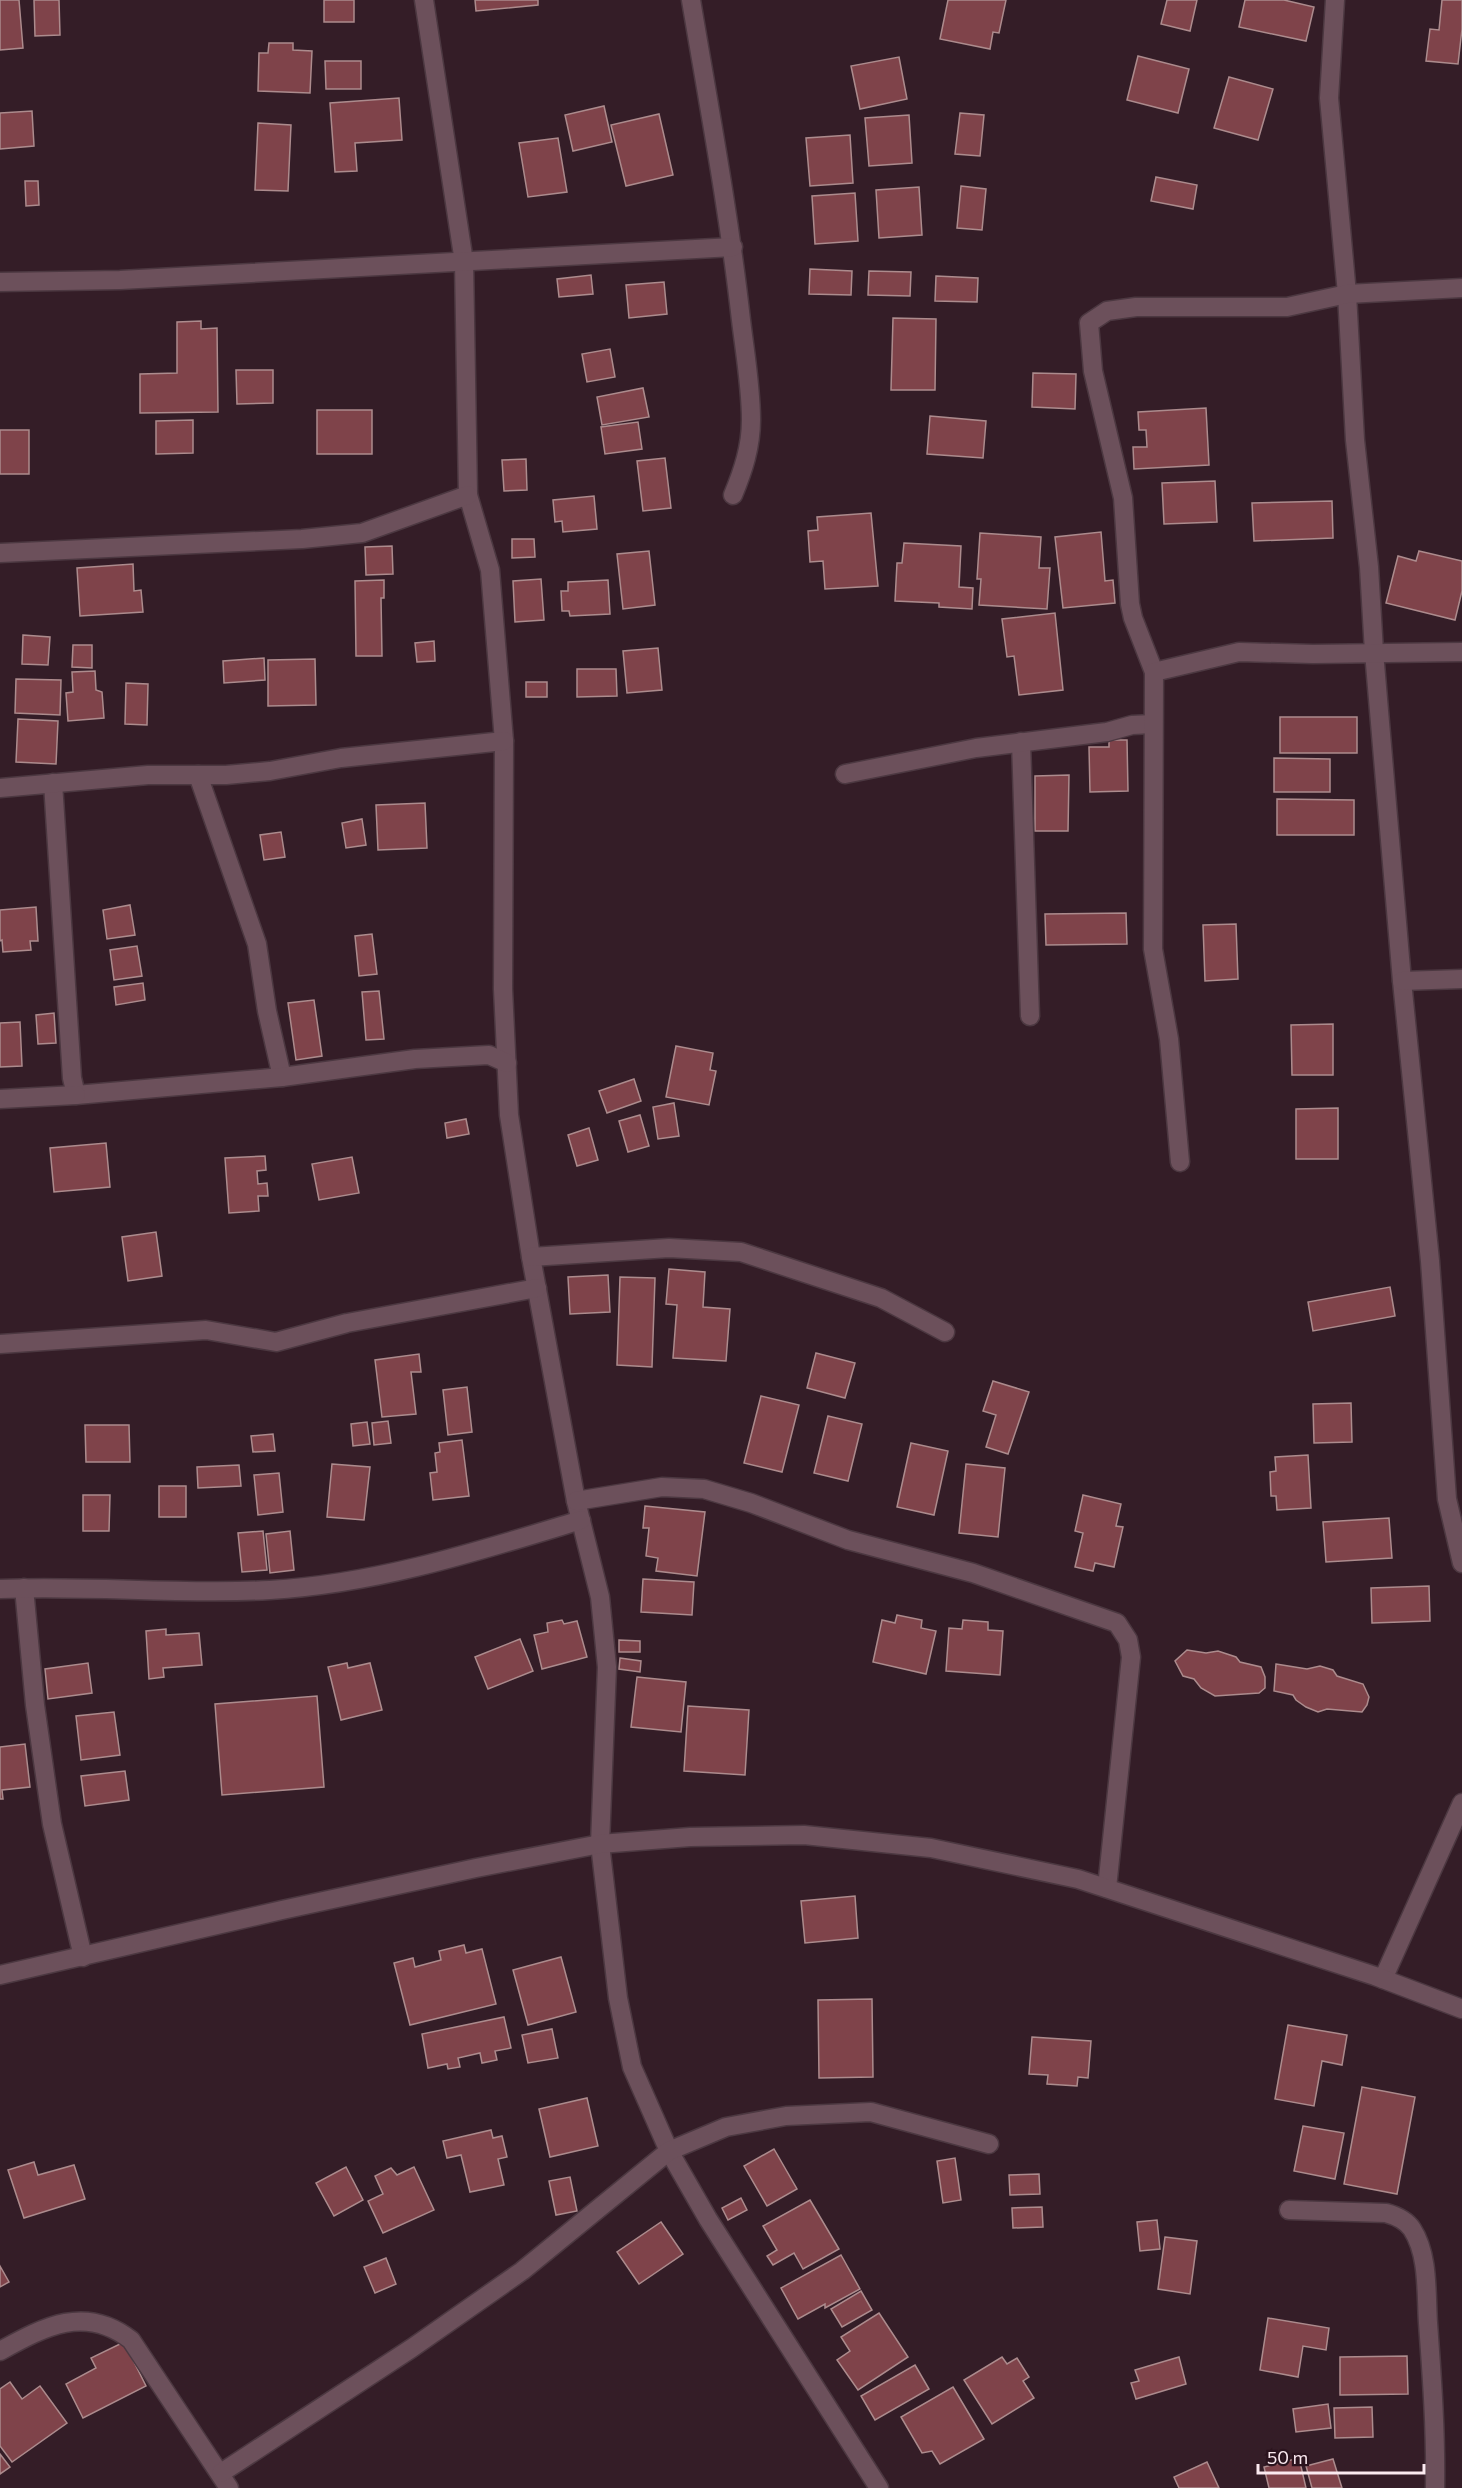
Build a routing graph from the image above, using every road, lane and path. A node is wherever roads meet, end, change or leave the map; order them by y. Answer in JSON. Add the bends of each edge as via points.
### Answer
{"nodes":[{"id":1,"x":424,"y":0,"type":"edge"},
{"id":2,"x":691,"y":0,"type":"edge"},
{"id":3,"x":1335,"y":0,"type":"edge"},
{"id":4,"x":733,"y":247,"type":"junction"},
{"id":5,"x":464,"y":262,"type":"junction"},
{"id":6,"x":0,"y":282,"type":"edge"},
{"id":7,"x":1462,"y":288,"type":"edge"},
{"id":8,"x":1347,"y":294,"type":"junction"},
{"id":9,"x":468,"y":495,"type":"junction"},
{"id":10,"x":733,"y":495,"type":"dead end"},
{"id":11,"x":0,"y":553,"type":"edge"},
{"id":12,"x":1374,"y":652,"type":"junction"},
{"id":13,"x":1462,"y":652,"type":"edge"},
{"id":14,"x":1154,"y":672,"type":"junction"},
{"id":15,"x":1153,"y":724,"type":"junction"},
{"id":16,"x":504,"y":741,"type":"junction"},
{"id":17,"x":1021,"y":742,"type":"junction"},
{"id":18,"x":845,"y":774,"type":"dead end"},
{"id":19,"x":198,"y":775,"type":"junction"},
{"id":20,"x":53,"y":783,"type":"junction"},
{"id":21,"x":0,"y":788,"type":"edge"},
{"id":22,"x":1462,"y":978,"type":"edge"},
{"id":23,"x":1402,"y":981,"type":"junction"},
{"id":24,"x":1030,"y":1016,"type":"dead end"},
{"id":25,"x":507,"y":1063,"type":"junction"},
{"id":26,"x":282,"y":1077,"type":"junction"},
{"id":27,"x":76,"y":1095,"type":"junction"},
{"id":28,"x":0,"y":1099,"type":"edge"},
{"id":29,"x":1180,"y":1162,"type":"dead end"},
{"id":30,"x":531,"y":1257,"type":"junction"},
{"id":31,"x":537,"y":1288,"type":"junction"},
{"id":32,"x":945,"y":1332,"type":"dead end"},
{"id":33,"x":0,"y":1344,"type":"edge"},
{"id":34,"x":576,"y":1501,"type":"junction"},
{"id":35,"x":581,"y":1520,"type":"junction"},
{"id":36,"x":1462,"y":1563,"type":"edge"},
{"id":37,"x":24,"y":1588,"type":"junction"},
{"id":38,"x":0,"y":1589,"type":"edge"},
{"id":39,"x":1462,"y":1803,"type":"edge"},
{"id":40,"x":600,"y":1844,"type":"junction"},
{"id":41,"x":1107,"y":1888,"type":"junction"},
{"id":42,"x":83,"y":1957,"type":"junction"},
{"id":43,"x":0,"y":1975,"type":"edge"},
{"id":44,"x":1383,"y":1979,"type":"junction"},
{"id":45,"x":1462,"y":2010,"type":"edge"},
{"id":46,"x":989,"y":2144,"type":"dead end"},
{"id":47,"x":669,"y":2151,"type":"junction"},
{"id":48,"x":1288,"y":2210,"type":"dead end"},
{"id":49,"x":0,"y":2350,"type":"edge"},
{"id":50,"x":225,"y":2481,"type":"edge"},
{"id":51,"x":879,"y":2488,"type":"edge"},
{"id":52,"x":1436,"y":2488,"type":"edge"}],
"edges":[{"from":1,"to":5,"type":"street"},
{"from":2,"to":4,"type":"street"},
{"from":3,"to":8,"type":"street","via":[[1329,98]]},
{"from":4,"to":5,"type":"street"},
{"from":4,"to":10,"type":"street","via":[[751,421],[747,455]]},
{"from":5,"to":6,"type":"street","via":[[120,280]]},
{"from":5,"to":9,"type":"street"},
{"from":7,"to":8,"type":"street"},
{"from":8,"to":12,"type":"street","via":[[1349,362]]},
{"from":8,"to":14,"type":"street","via":[[1287,307],[1136,307],[1107,311],[1089,323],[1093,371],[1123,498],[1130,604]]},
{"from":9,"to":11,"type":"street","via":[[362,533]]},
{"from":9,"to":16,"type":"street","via":[[490,570]]},
{"from":12,"to":13,"type":"street"},
{"from":12,"to":14,"type":"street","via":[[1239,652]]},
{"from":12,"to":23,"type":"street"},
{"from":14,"to":15,"type":"street"},
{"from":15,"to":17,"type":"street"},
{"from":15,"to":29,"type":"street","via":[[1153,949],[1169,1040]]},
{"from":16,"to":19,"type":"street","via":[[341,758],[270,771]]},
{"from":16,"to":25,"type":"street","via":[[503,989]]},
{"from":17,"to":18,"type":"street"},
{"from":17,"to":24,"type":"street"},
{"from":19,"to":20,"type":"street"},
{"from":19,"to":26,"type":"street","via":[[257,944]]},
{"from":20,"to":21,"type":"street"},
{"from":20,"to":27,"type":"street"},
{"from":22,"to":23,"type":"street"},
{"from":23,"to":36,"type":"street","via":[[1430,1261],[1447,1499]]},
{"from":25,"to":26,"type":"street","via":[[489,1055],[415,1059]]},
{"from":25,"to":30,"type":"street","via":[[509,1115]]},
{"from":26,"to":27,"type":"street"},
{"from":27,"to":28,"type":"street"},
{"from":30,"to":31,"type":"street"},
{"from":30,"to":32,"type":"street","via":[[669,1248],[741,1252],[881,1298]]},
{"from":31,"to":33,"type":"street","via":[[347,1323],[276,1342],[206,1330]]},
{"from":31,"to":34,"type":"street"},
{"from":34,"to":35,"type":"street"},
{"from":34,"to":41,"type":"street","via":[[662,1487],[704,1490],[751,1503],[848,1540],[973,1573],[1117,1623],[1128,1640],[1131,1657]]},
{"from":35,"to":37,"type":"street","via":[[451,1559],[361,1580],[269,1590]]},
{"from":35,"to":40,"type":"street","via":[[600,1597],[607,1667]]},
{"from":37,"to":38,"type":"street"},
{"from":37,"to":42,"type":"street","via":[[52,1824]]},
{"from":39,"to":44,"type":"street"},
{"from":40,"to":41,"type":"street","via":[[690,1837],[804,1835],[932,1848]]},
{"from":40,"to":42,"type":"street","via":[[282,1910]]},
{"from":40,"to":47,"type":"street","via":[[618,1998],[632,2067]]},
{"from":41,"to":44,"type":"street"},
{"from":42,"to":43,"type":"street"},
{"from":44,"to":45,"type":"street"},
{"from":46,"to":47,"type":"street","via":[[871,2112],[786,2116],[726,2127]]},
{"from":47,"to":50,"type":"street","via":[[522,2271]]},
{"from":47,"to":51,"type":"street"},
{"from":48,"to":52,"type":"street","via":[[1386,2212],[1401,2217],[1412,2229],[1422,2254],[1427,2305]]},
{"from":49,"to":50,"type":"street","via":[[68,2321],[102,2323],[120,2331],[130,2340]]}]}
